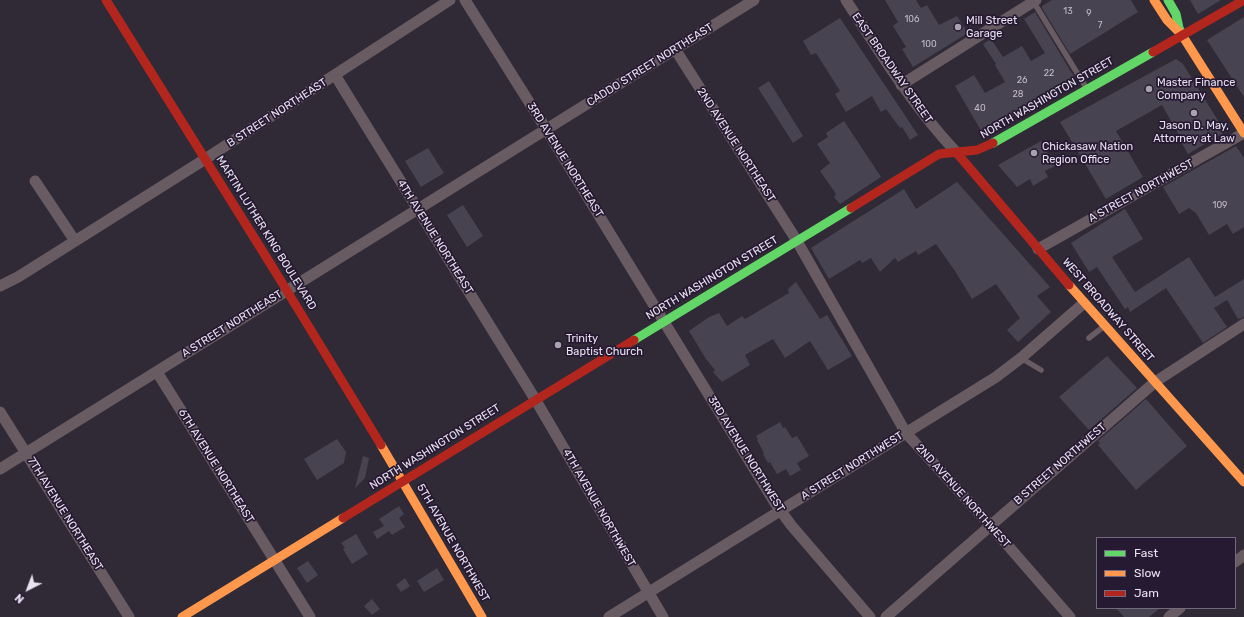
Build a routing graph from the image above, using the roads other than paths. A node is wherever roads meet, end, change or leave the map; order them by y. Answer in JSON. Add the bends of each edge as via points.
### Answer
{"nodes":[{"id":1,"x":106,"y":0,"type":"edge"},
{"id":2,"x":450,"y":0,"type":"edge"},
{"id":3,"x":465,"y":0,"type":"edge"},
{"id":4,"x":754,"y":0,"type":"edge"},
{"id":5,"x":846,"y":0,"type":"edge"},
{"id":6,"x":1034,"y":0,"type":"edge"},
{"id":7,"x":1154,"y":0,"type":"edge"},
{"id":8,"x":1168,"y":0,"type":"edge"},
{"id":9,"x":1244,"y":0,"type":"edge"},
{"id":10,"x":1182,"y":34,"type":"junction"},
{"id":11,"x":675,"y":49,"type":"junction"},
{"id":12,"x":335,"y":75,"type":"junction"},
{"id":13,"x":901,"y":85,"type":"junction"},
{"id":14,"x":1087,"y":89,"type":"junction"},
{"id":15,"x":546,"y":129,"type":"junction"},
{"id":16,"x":1244,"y":133,"type":"edge"},
{"id":17,"x":956,"y":152,"type":"junction"},
{"id":18,"x":35,"y":181,"type":"dead end"},
{"id":19,"x":418,"y":209,"type":"junction"},
{"id":20,"x":75,"y":241,"type":"junction"},
{"id":21,"x":797,"y":241,"type":"junction"},
{"id":22,"x":1038,"y":249,"type":"junction"},
{"id":23,"x":0,"y":286,"type":"edge"},
{"id":24,"x":287,"y":290,"type":"junction"},
{"id":25,"x":1084,"y":303,"type":"junction"},
{"id":26,"x":664,"y":321,"type":"junction"},
{"id":27,"x":1244,"y":324,"type":"edge"},
{"id":28,"x":1105,"y":326,"type":"junction"},
{"id":29,"x":1089,"y":338,"type":"dead end"},
{"id":30,"x":1021,"y":358,"type":"junction"},
{"id":31,"x":1041,"y":370,"type":"dead end"},
{"id":32,"x":157,"y":372,"type":"junction"},
{"id":33,"x":1155,"y":382,"type":"junction"},
{"id":34,"x":535,"y":400,"type":"junction"},
{"id":35,"x":0,"y":412,"type":"edge"},
{"id":36,"x":906,"y":433,"type":"junction"},
{"id":37,"x":26,"y":453,"type":"junction"},
{"id":38,"x":0,"y":469,"type":"edge"},
{"id":39,"x":403,"y":481,"type":"junction"},
{"id":40,"x":1244,"y":482,"type":"edge"},
{"id":41,"x":780,"y":510,"type":"junction"},
{"id":42,"x":990,"y":525,"type":"junction"},
{"id":43,"x":1244,"y":555,"type":"edge"},
{"id":44,"x":275,"y":560,"type":"junction"},
{"id":45,"x":1236,"y":561,"type":"edge"},
{"id":46,"x":648,"y":593,"type":"junction"},
{"id":47,"x":1179,"y":609,"type":"edge"},
{"id":48,"x":129,"y":617,"type":"edge"},
{"id":49,"x":182,"y":617,"type":"edge"},
{"id":50,"x":310,"y":617,"type":"edge"},
{"id":51,"x":482,"y":617,"type":"edge"},
{"id":52,"x":609,"y":617,"type":"edge"},
{"id":53,"x":663,"y":617,"type":"edge"},
{"id":54,"x":870,"y":617,"type":"edge"},
{"id":55,"x":886,"y":617,"type":"edge"},
{"id":56,"x":1070,"y":617,"type":"edge"},
{"id":57,"x":1169,"y":617,"type":"edge"}],
"edges":[{"from":1,"to":24,"type":"main road","name":"MARTIN LUTHER KING BOULEVARD","bridge":true},
{"from":2,"to":12,"type":"street","name":"B STREET NORTHEAST"},
{"from":3,"to":15,"type":"street","name":"3RD AVENUE NORTHEAST"},
{"from":4,"to":11,"type":"street","name":"CADDO STREET NORTHEAST"},
{"from":5,"to":13,"type":"street","name":"EAST BROADWAY STREET"},
{"from":6,"to":13,"type":"street"},
{"from":6,"to":14,"type":"lane"},
{"from":7,"to":10,"type":"main road","via":[[1167,20]]},
{"from":8,"to":10,"type":"main road","via":[[1176,14]]},
{"from":9,"to":10,"type":"main road","name":"NORTH WASHINGTON STREET"},
{"from":10,"to":14,"type":"main road","name":"NORTH WASHINGTON STREET"},
{"from":10,"to":16,"type":"main road"},
{"from":11,"to":15,"type":"street","name":"CADDO STREET NORTHEAST"},
{"from":11,"to":21,"type":"street","name":"2ND AVENUE NORTHEAST"},
{"from":12,"to":19,"type":"street","name":"4TH AVENUE NORTHEAST"},
{"from":12,"to":20,"type":"street","name":"B STREET NORTHEAST"},
{"from":13,"to":17,"type":"street","name":"EAST BROADWAY STREET"},
{"from":14,"to":17,"type":"main road","name":"NORTH WASHINGTON STREET","via":[[986,147]]},
{"from":15,"to":19,"type":"street","name":"A STREET NORTHEAST"},
{"from":15,"to":26,"type":"street","name":"3RD AVENUE NORTHEAST"},
{"from":16,"to":22,"type":"street","name":"A STREET NORTHWEST"},
{"from":17,"to":21,"type":"main road","name":"NORTH WASHINGTON STREET","via":[[938,154]]},
{"from":17,"to":22,"type":"main road","name":"WEST BROADWAY STREET"},
{"from":18,"to":20,"type":"street"},
{"from":19,"to":24,"type":"street","name":"A STREET NORTHEAST"},
{"from":19,"to":34,"type":"street","name":"4TH AVENUE NORTHEAST"},
{"from":20,"to":23,"type":"street","name":"B STREET NORTHEAST"},
{"from":21,"to":26,"type":"main road","name":"NORTH WASHINGTON STREET"},
{"from":21,"to":36,"type":"street","name":"2ND AVENUE NORTHWEST"},
{"from":22,"to":25,"type":"main road","name":"WEST BROADWAY STREET"},
{"from":24,"to":32,"type":"street","name":"A STREET NORTHEAST"},
{"from":24,"to":39,"type":"main road","name":"MARTIN LUTHER KING BOULEVARD"},
{"from":25,"to":28,"type":"main road","name":"WEST BROADWAY STREET"},
{"from":25,"to":30,"type":"street","name":"A STREET NORTHWEST"},
{"from":26,"to":34,"type":"main road","name":"NORTH WASHINGTON STREET"},
{"from":26,"to":41,"type":"street","name":"3RD AVENUE NORTHWEST"},
{"from":27,"to":33,"type":"street","name":"B STREET NORTHWEST"},
{"from":28,"to":29,"type":"lane"},
{"from":28,"to":33,"type":"main road","name":"WEST BROADWAY STREET"},
{"from":30,"to":31,"type":"lane"},
{"from":30,"to":36,"type":"street","name":"A STREET NORTHWEST","via":[[996,377]]},
{"from":32,"to":37,"type":"street","name":"A STREET NORTHEAST"},
{"from":32,"to":44,"type":"street","name":"6TH AVENUE NORTHEAST"},
{"from":33,"to":40,"type":"main road","name":"WEST BROADWAY STREET"},
{"from":33,"to":42,"type":"street","name":"B STREET NORTHWEST"},
{"from":34,"to":39,"type":"main road","name":"NORTH WASHINGTON STREET"},
{"from":34,"to":46,"type":"street","name":"4TH AVENUE NORTHWEST"},
{"from":35,"to":37,"type":"street","name":"7TH AVENUE NORTHEAST"},
{"from":36,"to":41,"type":"street","name":"A STREET NORTHWEST"},
{"from":36,"to":42,"type":"street","name":"2ND AVENUE NORTHWEST"},
{"from":37,"to":38,"type":"street","name":"A STREET NORTHEAST"},
{"from":37,"to":48,"type":"street","name":"7TH AVENUE NORTHEAST"},
{"from":39,"to":44,"type":"main road","name":"NORTH WASHINGTON STREET"},
{"from":39,"to":51,"type":"main road","name":"5TH AVENUE NORTHWEST"},
{"from":41,"to":46,"type":"street","name":"A STREET NORTHWEST"},
{"from":41,"to":54,"type":"street","name":"3RD AVENUE NORTHWEST"},
{"from":42,"to":55,"type":"street","name":"B STREET NORTHWEST"},
{"from":42,"to":56,"type":"street","name":"2ND AVENUE NORTHWEST"},
{"from":43,"to":45,"type":"street"},
{"from":44,"to":49,"type":"main road","name":"NORTH WASHINGTON STREET"},
{"from":44,"to":50,"type":"street","name":"6TH AVENUE NORTHEAST"},
{"from":46,"to":52,"type":"street","name":"A STREET NORTHWEST"},
{"from":46,"to":53,"type":"street","name":"4TH AVENUE NORTHWEST"},
{"from":47,"to":57,"type":"street"}]}
